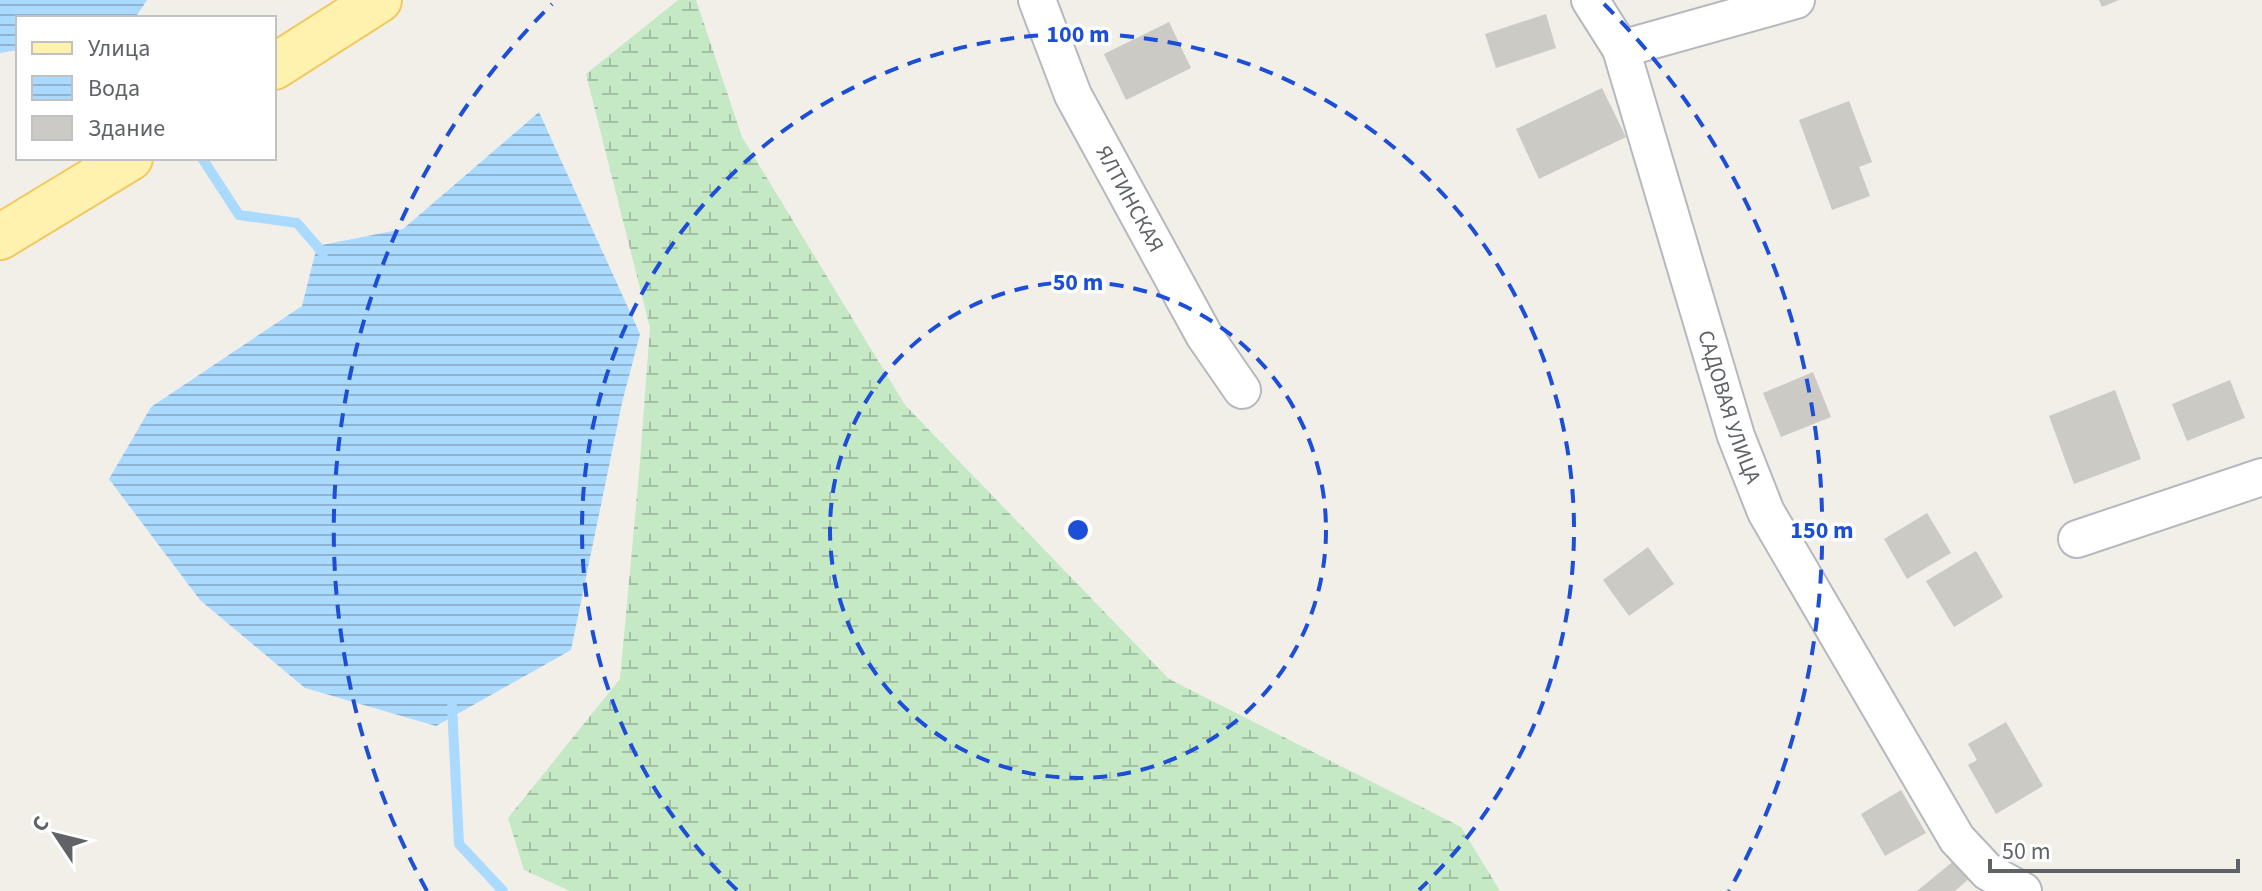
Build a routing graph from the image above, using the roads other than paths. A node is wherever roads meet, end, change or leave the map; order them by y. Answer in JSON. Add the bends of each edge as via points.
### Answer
{"nodes":[{"id":1,"x":379,"y":0,"type":"edge"},
{"id":2,"x":1037,"y":0,"type":"edge"},
{"id":3,"x":1590,"y":0,"type":"edge"},
{"id":4,"x":1796,"y":0,"type":"edge"},
{"id":5,"x":1621,"y":49,"type":"junction"},
{"id":6,"x":276,"y":66,"type":"edge"},
{"id":7,"x":126,"y":160,"type":"edge"},
{"id":8,"x":0,"y":237,"type":"edge"},
{"id":9,"x":1242,"y":390,"type":"dead end"},
{"id":10,"x":2262,"y":477,"type":"edge"},
{"id":11,"x":2077,"y":539,"type":"dead end"},
{"id":12,"x":2023,"y":891,"type":"edge"}],
"edges":[{"from":1,"to":6,"type":"main road"},
{"from":2,"to":9,"type":"street","name":"ЯЛТИНСКАЯ","via":[[1073,95],[1204,335]]},
{"from":3,"to":5,"type":"street","name":"САДОВАЯ УЛИЦА"},
{"from":4,"to":5,"type":"street"},
{"from":5,"to":12,"type":"street","name":"САДОВАЯ УЛИЦА","via":[[1736,436],[1766,512],[1957,839],[1988,872]]},
{"from":7,"to":8,"type":"main road"},
{"from":10,"to":11,"type":"street"}]}
